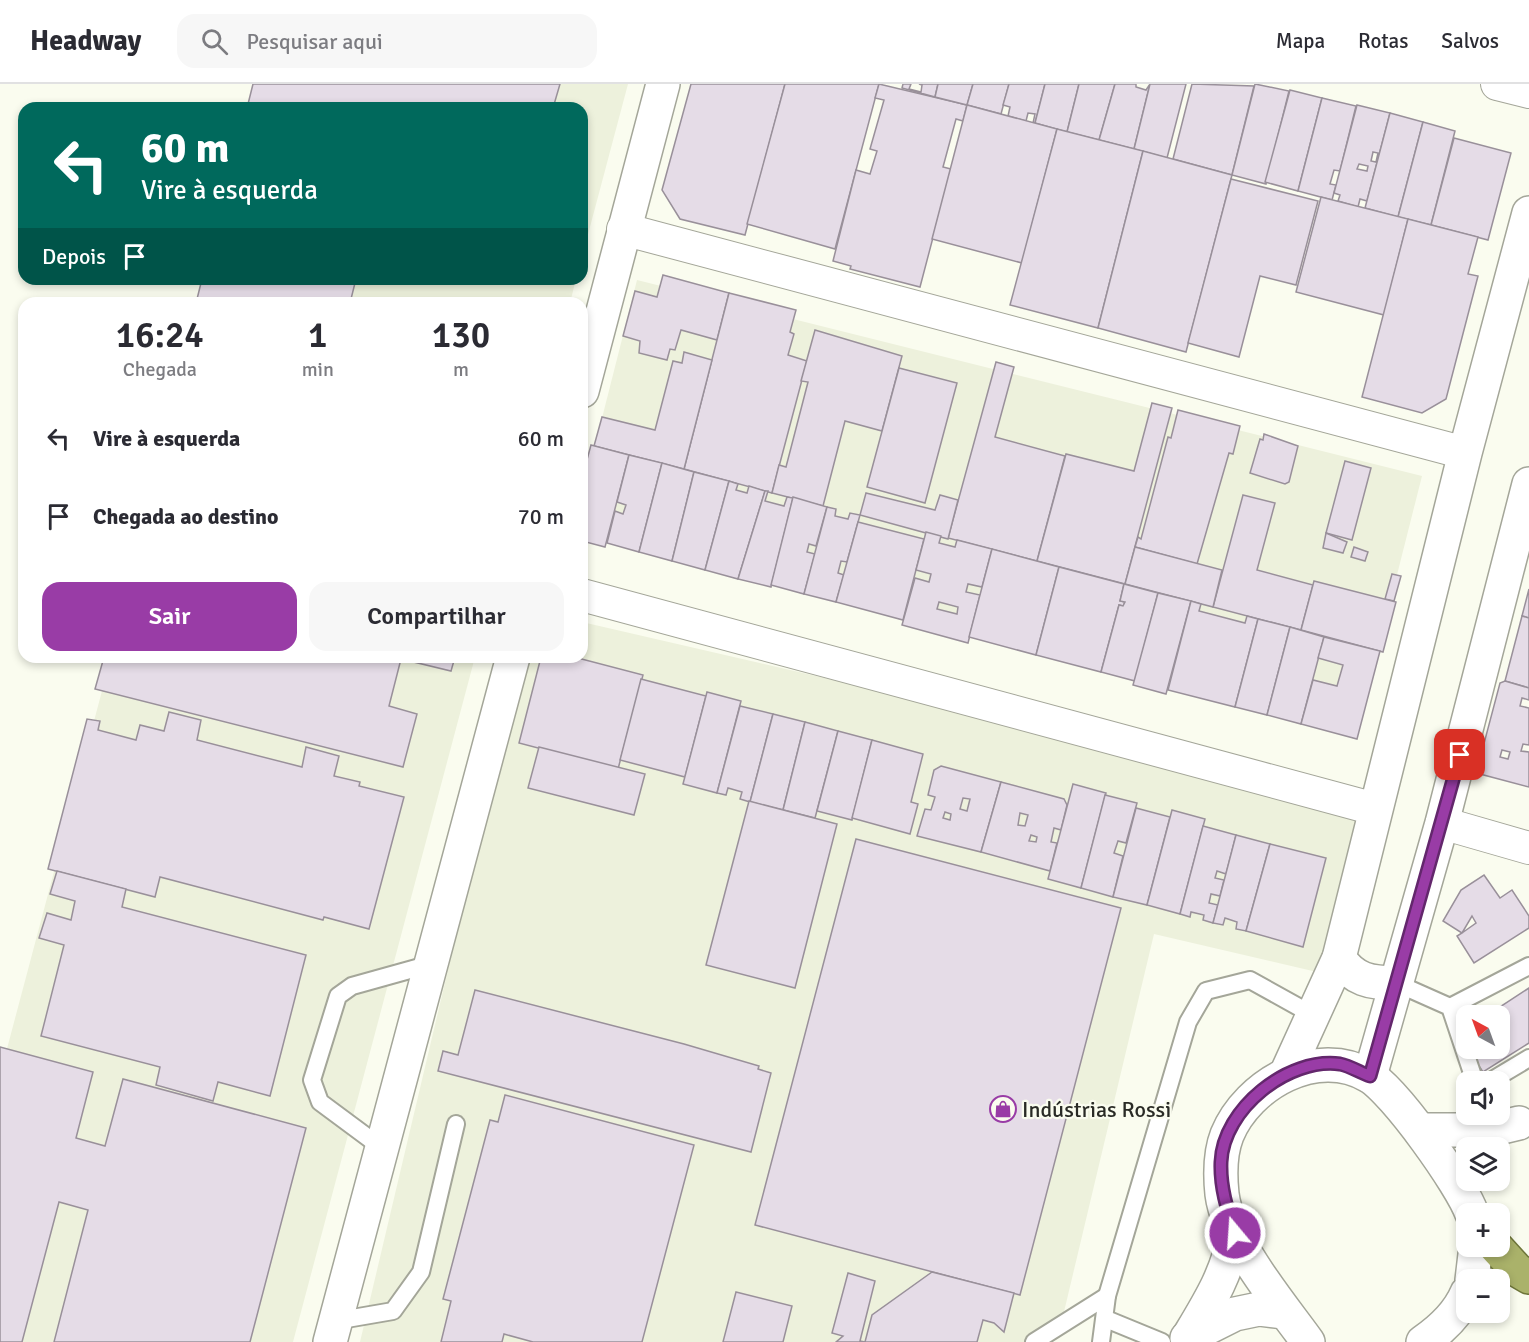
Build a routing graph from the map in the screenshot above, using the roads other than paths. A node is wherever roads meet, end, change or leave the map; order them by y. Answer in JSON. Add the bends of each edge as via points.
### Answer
{"nodes":[{"id":1,"x":663,"y":84,"type":"edge"},
{"id":2,"x":1497,"y":84,"type":"edge"},
{"id":3,"x":1529,"y":92,"type":"edge"},
{"id":4,"x":1529,"y":213,"type":"edge"},
{"id":5,"x":623,"y":229,"type":"junction"},
{"id":6,"x":588,"y":367,"type":"edge"},
{"id":7,"x":1465,"y":453,"type":"junction"},
{"id":8,"x":1529,"y":484,"type":"edge"},
{"id":9,"x":588,"y":597,"type":"edge"},
{"id":10,"x":511,"y":663,"type":"edge"},
{"id":11,"x":1375,"y":809,"type":"junction"},
{"id":12,"x":1442,"y":823,"type":"junction"},
{"id":13,"x":1529,"y":848,"type":"edge"},
{"id":14,"x":1339,"y":958,"type":"junction"},
{"id":15,"x":431,"y":964,"type":"junction"},
{"id":16,"x":1529,"y":966,"type":"edge"},
{"id":17,"x":1396,"y":983,"type":"junction"},
{"id":18,"x":1450,"y":1006,"type":"junction"},
{"id":19,"x":1313,"y":1015,"type":"junction"},
{"id":20,"x":1529,"y":1058,"type":"edge"},
{"id":21,"x":1471,"y":1071,"type":"edge"},
{"id":22,"x":1507,"y":1071,"type":"edge"},
{"id":23,"x":1287,"y":1072,"type":"junction"},
{"id":24,"x":1370,"y":1076,"type":"junction"},
{"id":25,"x":456,"y":1124,"type":"dead end"},
{"id":26,"x":1503,"y":1126,"type":"edge"},
{"id":27,"x":1420,"y":1130,"type":"junction"},
{"id":28,"x":382,"y":1148,"type":"junction"},
{"id":29,"x":1456,"y":1179,"type":"edge"},
{"id":30,"x":1235,"y":1233,"type":"junction"},
{"id":31,"x":1505,"y":1257,"type":"edge"},
{"id":32,"x":1529,"y":1277,"type":"edge"},
{"id":33,"x":1107,"y":1296,"type":"junction"},
{"id":34,"x":1284,"y":1312,"type":"junction"},
{"id":35,"x":1456,"y":1312,"type":"edge"},
{"id":36,"x":1106,"y":1319,"type":"junction"},
{"id":37,"x":333,"y":1331,"type":"edge"},
{"id":38,"x":1178,"y":1340,"type":"edge"},
{"id":39,"x":1034,"y":1342,"type":"edge"},
{"id":40,"x":1101,"y":1342,"type":"edge"},
{"id":41,"x":1308,"y":1342,"type":"edge"},
{"id":42,"x":1423,"y":1342,"type":"edge"}],
"edges":[{"from":1,"to":5,"type":"street"},
{"from":2,"to":3,"type":"street"},
{"from":4,"to":7,"type":"street"},
{"from":5,"to":6,"type":"street"},
{"from":5,"to":7,"type":"street"},
{"from":7,"to":11,"type":"street"},
{"from":8,"to":12,"type":"street"},
{"from":9,"to":11,"type":"street"},
{"from":10,"to":15,"type":"street"},
{"from":11,"to":14,"type":"street"},
{"from":12,"to":13,"type":"street"},
{"from":12,"to":17,"type":"street"},
{"from":14,"to":17,"type":"street","via":[[1354,977]]},
{"from":14,"to":19,"type":"street"},
{"from":15,"to":28,"type":"street"},
{"from":15,"to":28,"type":"lane","via":[[352,986],[338,996],[312,1080],[320,1102]]},
{"from":16,"to":18,"type":"lane"},
{"from":17,"to":18,"type":"lane"},
{"from":17,"to":24,"type":"street"},
{"from":18,"to":21,"type":"lane"},
{"from":19,"to":23,"type":"street"},
{"from":19,"to":33,"type":"lane","via":[[1250,980],[1206,991],[1188,1022]]},
{"from":20,"to":22,"type":"lane"},
{"from":23,"to":24,"type":"street","via":[[1341,1064]]},
{"from":23,"to":30,"type":"street","via":[[1239,1113],[1226,1136],[1221,1160],[1222,1196]]},
{"from":24,"to":27,"type":"street"},
{"from":25,"to":37,"type":"lane","via":[[421,1272],[393,1311]]},
{"from":26,"to":27,"type":"street"},
{"from":27,"to":29,"type":"street"},
{"from":28,"to":37,"type":"street"},
{"from":30,"to":34,"type":"street"},
{"from":30,"to":38,"type":"street","via":[[1222,1278]]},
{"from":31,"to":32,"type":"highway"},
{"from":33,"to":36,"type":"lane"},
{"from":33,"to":39,"type":"lane"},
{"from":34,"to":38,"type":"street","via":[[1259,1309],[1235,1314]]},
{"from":34,"to":41,"type":"street"},
{"from":35,"to":42,"type":"street"},
{"from":36,"to":38,"type":"lane"},
{"from":36,"to":40,"type":"lane"}]}
